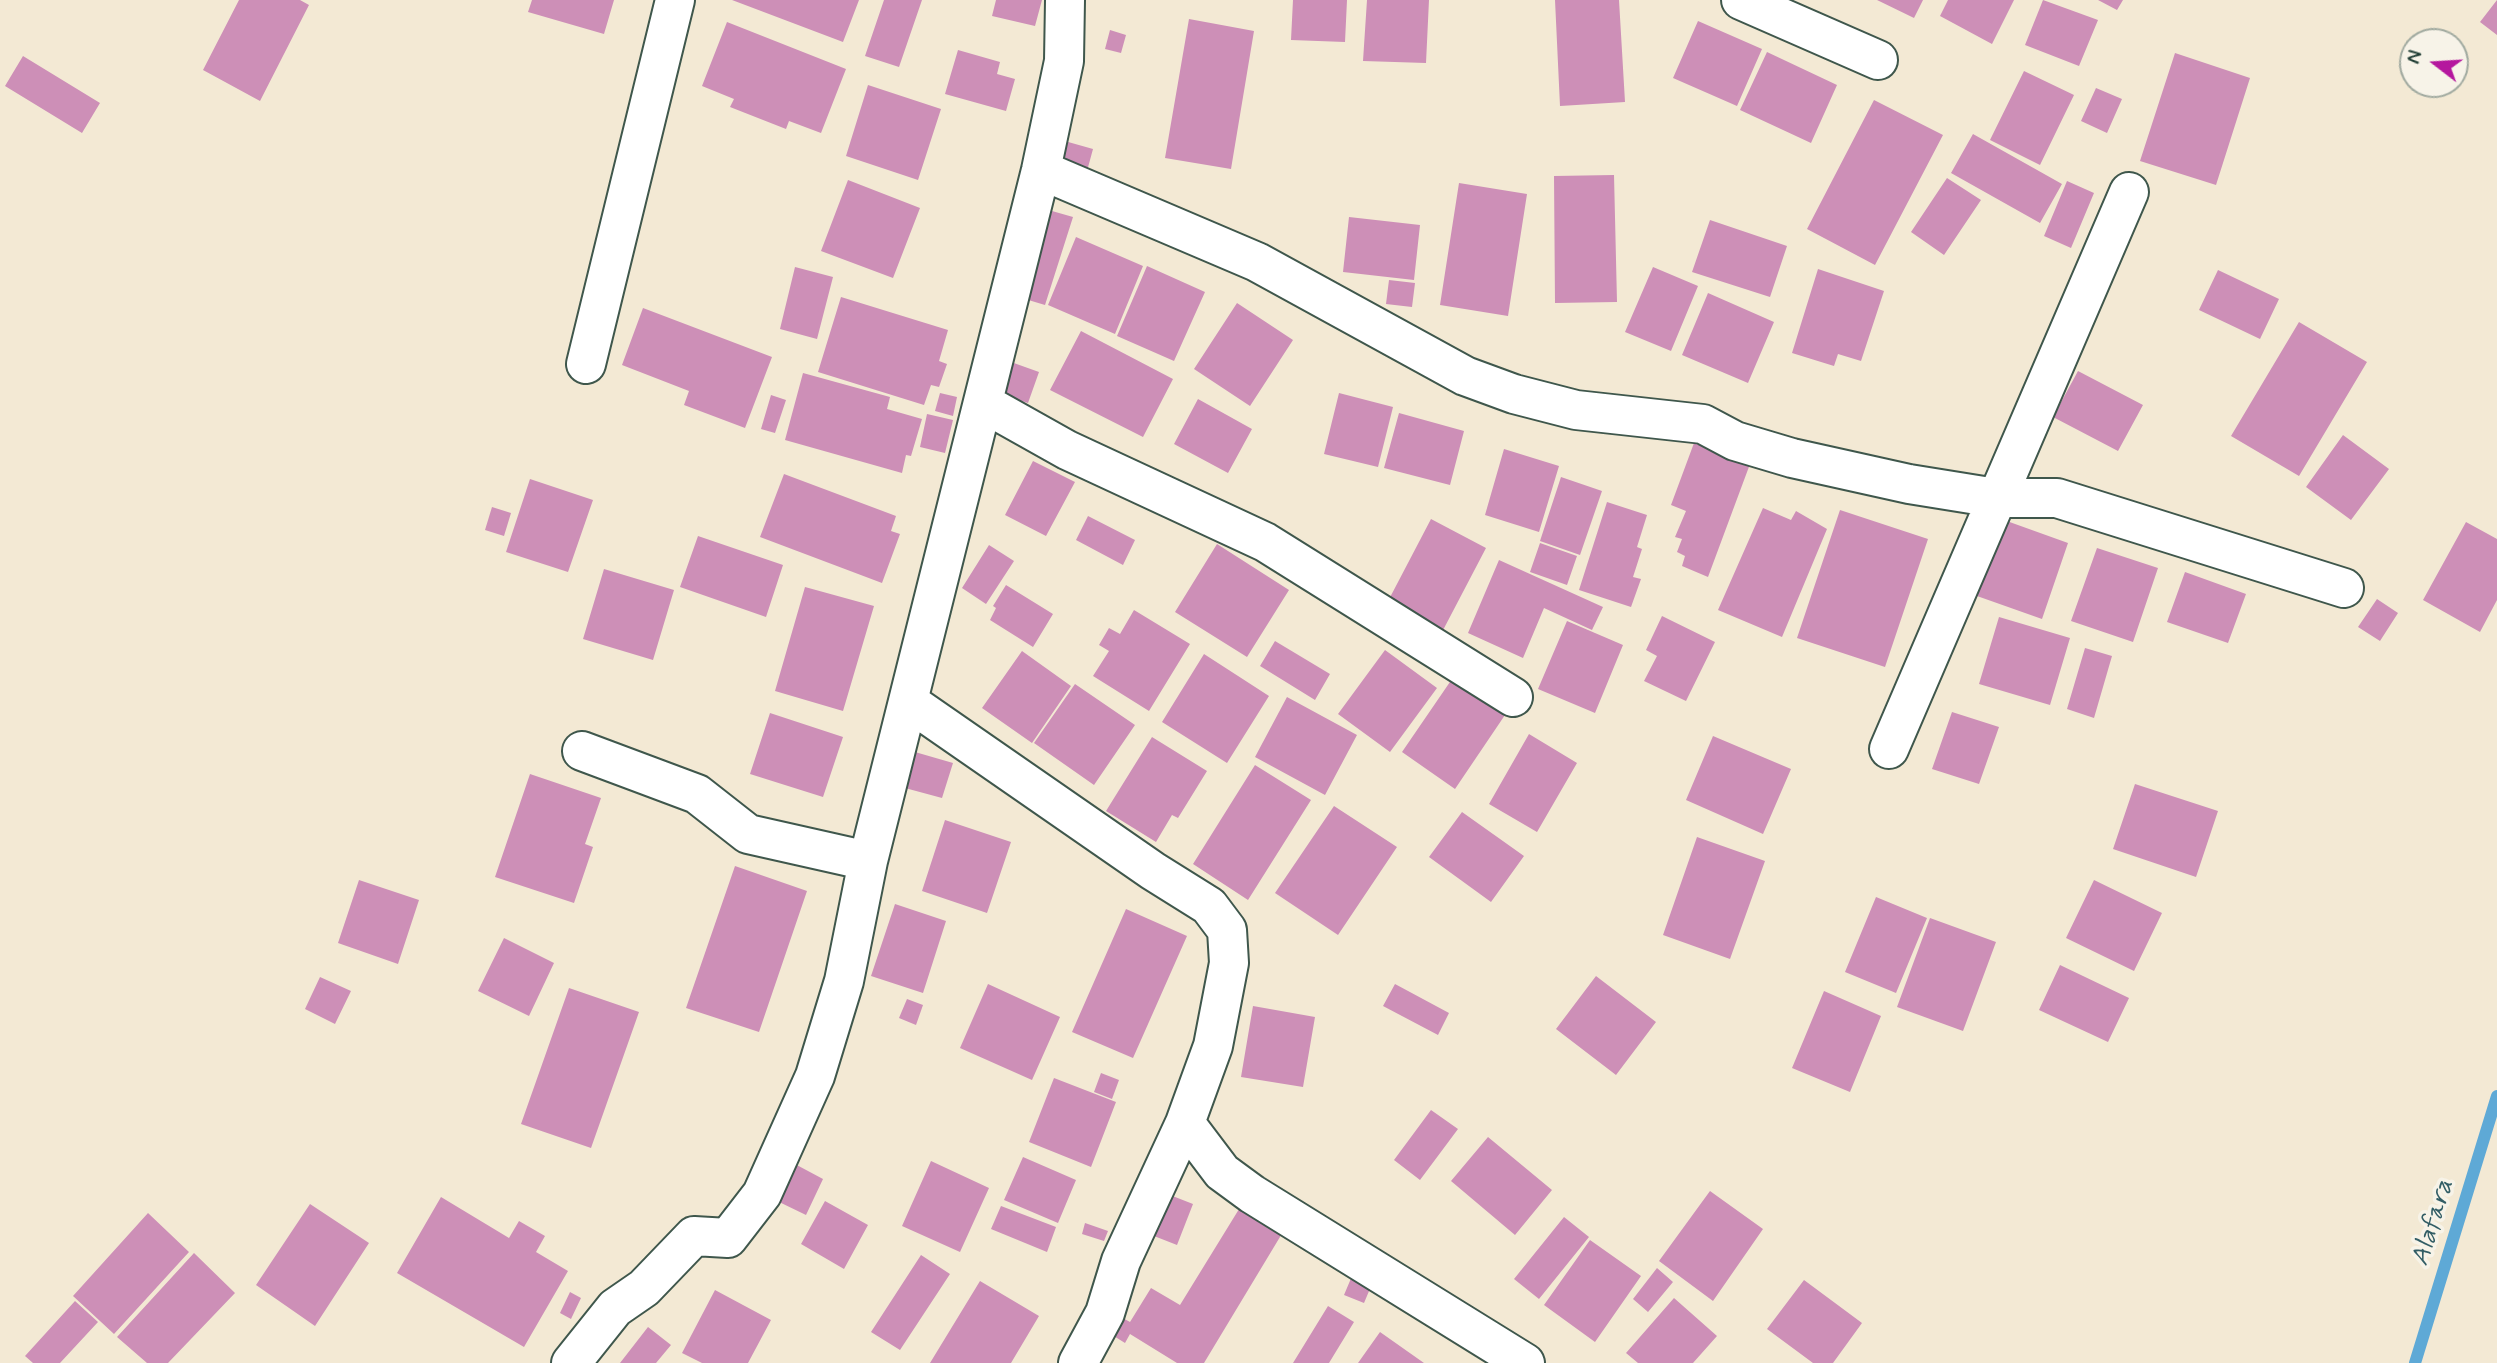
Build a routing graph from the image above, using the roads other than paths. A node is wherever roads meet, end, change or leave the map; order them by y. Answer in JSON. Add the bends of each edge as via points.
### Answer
{"nodes":[{"id":1,"x":676,"y":0,"type":"edge"},
{"id":2,"x":1065,"y":0,"type":"edge"},
{"id":3,"x":1741,"y":0,"type":"edge"},
{"id":4,"x":1878,"y":60,"type":"dead end"},
{"id":5,"x":1041,"y":170,"type":"junction"},
{"id":6,"x":2129,"y":192,"type":"dead end"},
{"id":7,"x":586,"y":364,"type":"dead end"},
{"id":8,"x":985,"y":404,"type":"junction"},
{"id":9,"x":1996,"y":498,"type":"junction"},
{"id":10,"x":2344,"y":588,"type":"dead end"},
{"id":11,"x":1513,"y":697,"type":"dead end"},
{"id":12,"x":909,"y":702,"type":"junction"},
{"id":13,"x":1889,"y":749,"type":"dead end"},
{"id":14,"x":582,"y":751,"type":"dead end"},
{"id":15,"x":868,"y":861,"type":"junction"},
{"id":16,"x":1185,"y":1123,"type":"junction"},
{"id":17,"x":571,"y":1363,"type":"edge"},
{"id":18,"x":1078,"y":1363,"type":"edge"},
{"id":19,"x":1525,"y":1363,"type":"edge"}],
"edges":[{"from":1,"to":7,"type":"street"},
{"from":2,"to":5,"type":"street","via":[[1064,61]]},
{"from":3,"to":4,"type":"street"},
{"from":5,"to":8,"type":"street"},
{"from":5,"to":9,"type":"street","via":[[1257,262],[1465,376],[1514,394],[1576,410],[1703,424],[1735,441],[1792,458]]},
{"from":6,"to":9,"type":"street"},
{"from":8,"to":11,"type":"street","via":[[1067,450],[1265,542]]},
{"from":8,"to":12,"type":"street"},
{"from":9,"to":10,"type":"street","via":[[2057,498]]},
{"from":9,"to":13,"type":"street"},
{"from":12,"to":15,"type":"street"},
{"from":12,"to":16,"type":"street","via":[[1209,906],[1227,930],[1229,963],[1213,1046]]},
{"from":14,"to":15,"type":"street","via":[[697,794],[748,834]]},
{"from":15,"to":17,"type":"street","via":[[844,981],[815,1076],[762,1194],[728,1238],[695,1236],[644,1288],[615,1308]]},
{"from":16,"to":18,"type":"street","via":[[1121,1261],[1105,1313]]},
{"from":16,"to":19,"type":"street","via":[[1222,1172],[1252,1194]]}]}
